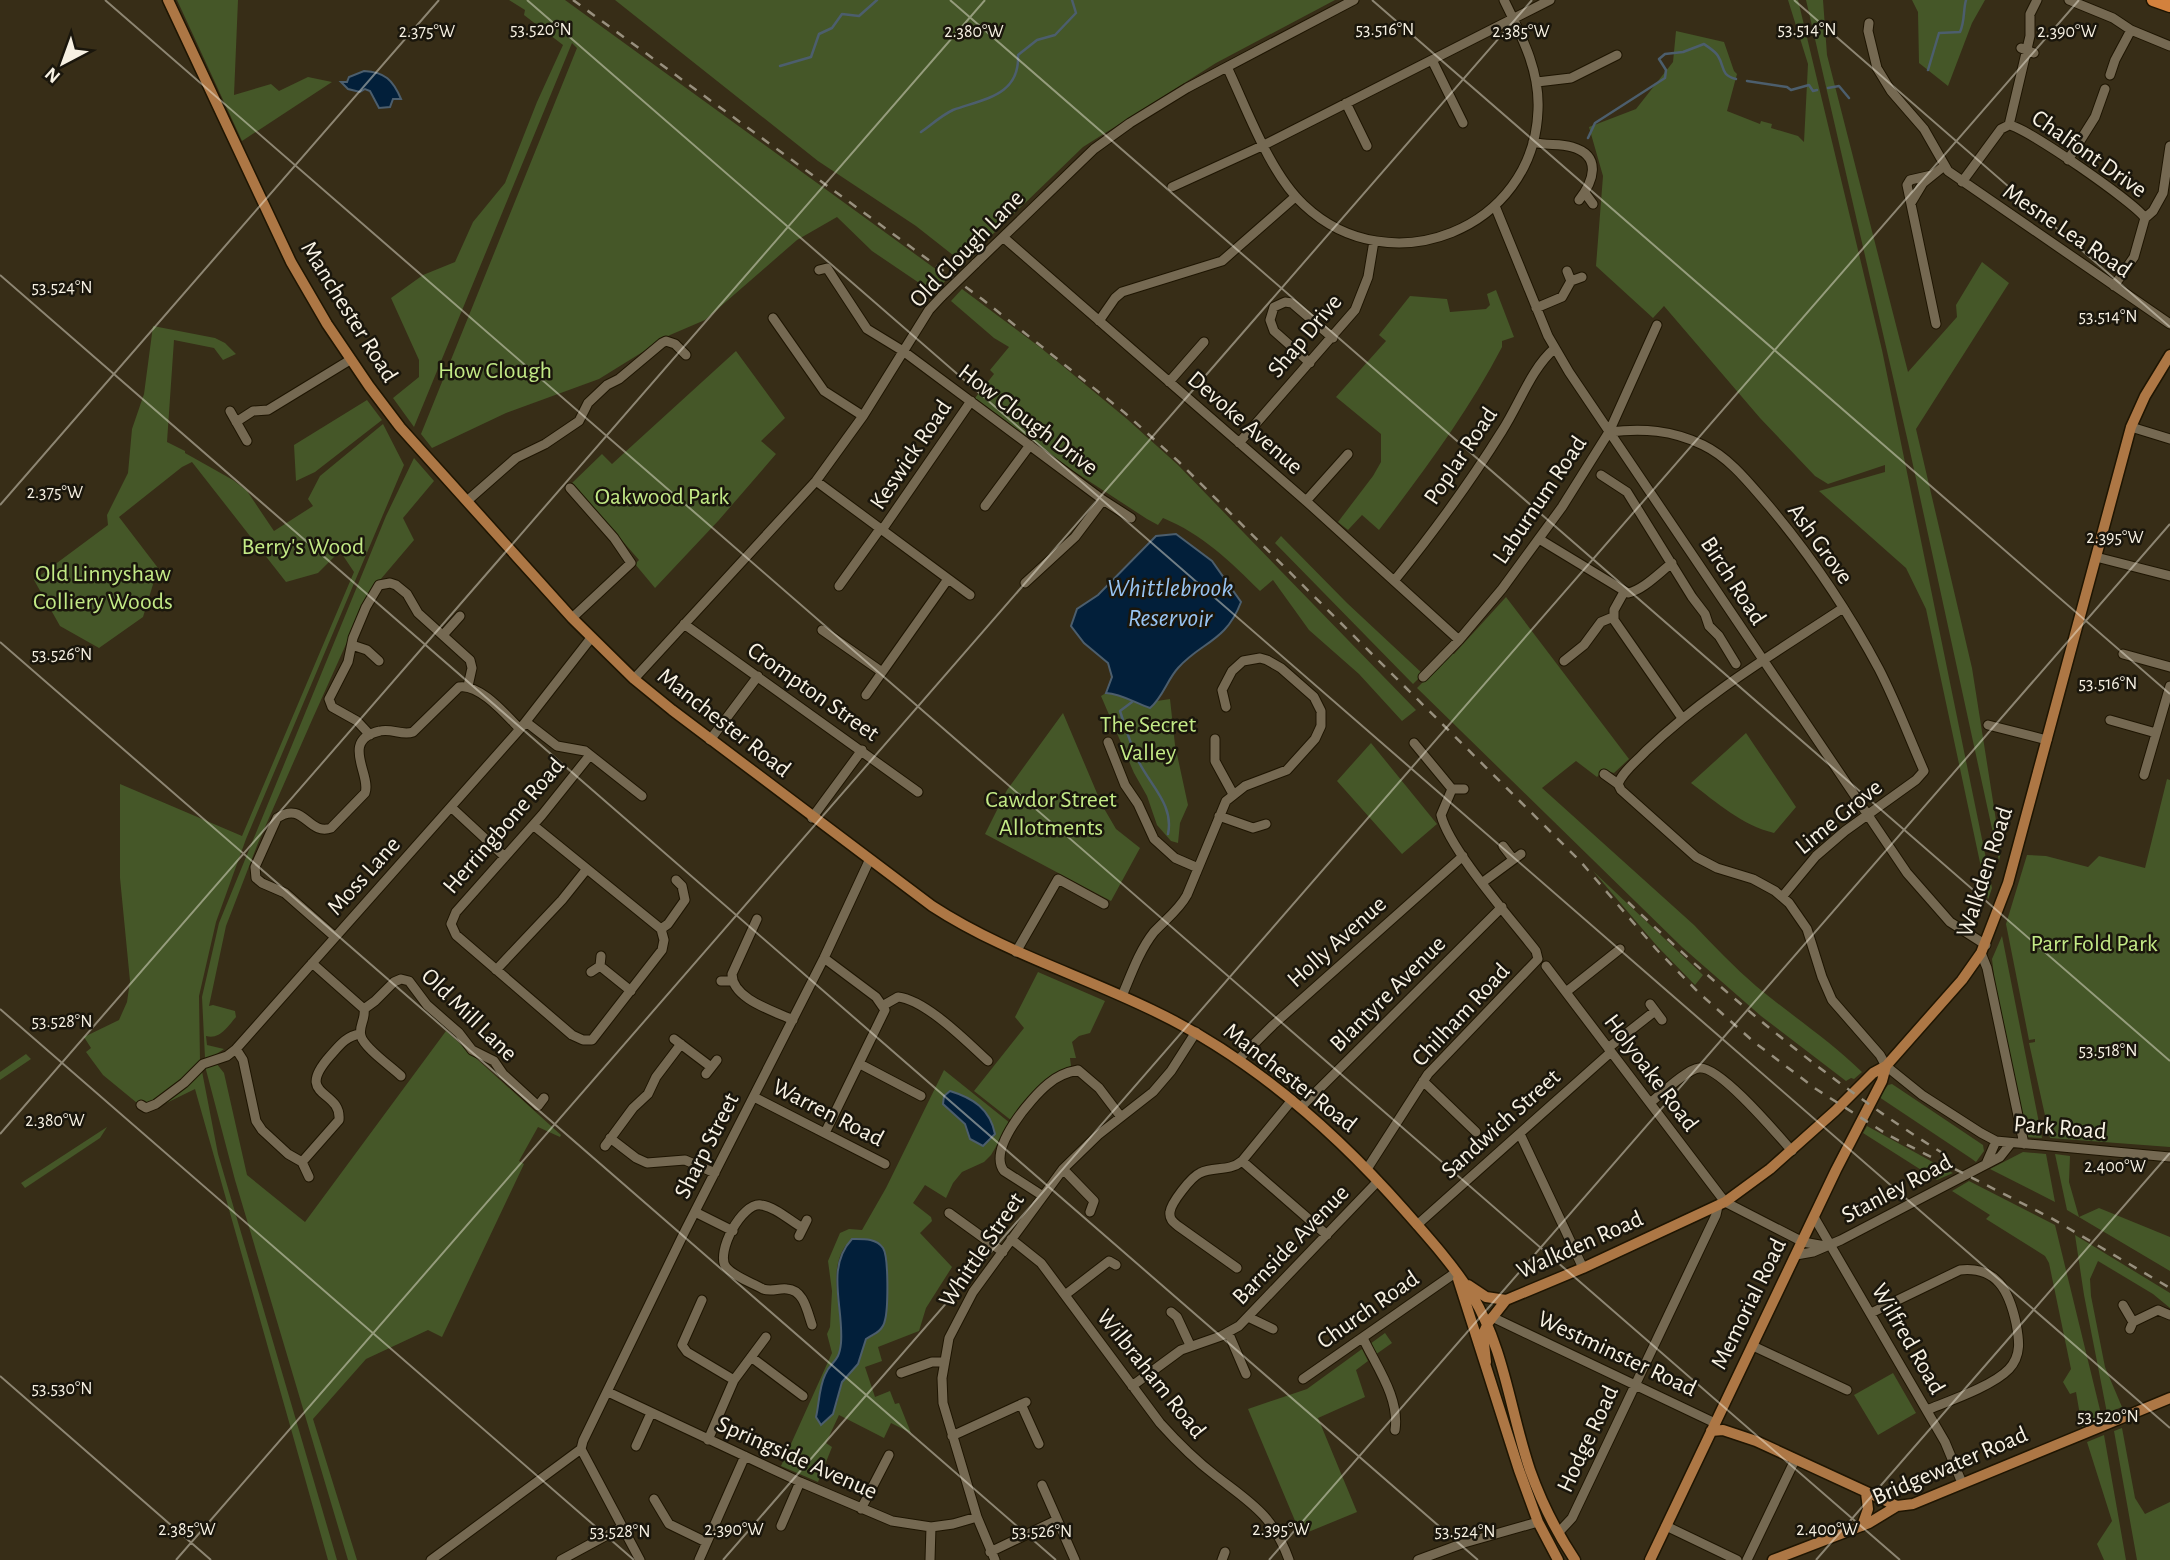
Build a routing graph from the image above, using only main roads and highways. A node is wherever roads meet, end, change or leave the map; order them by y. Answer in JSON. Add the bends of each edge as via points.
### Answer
{"nodes":[{"id":1,"x":168,"y":0,"type":"edge"},
{"id":2,"x":2153,"y":0,"type":"edge"},
{"id":3,"x":2170,"y":6,"type":"edge"},
{"id":4,"x":2170,"y":355,"type":"edge"},
{"id":5,"x":1886,"y":1066,"type":"junction"},
{"id":6,"x":1851,"y":1096,"type":"junction"},
{"id":7,"x":1867,"y":1107,"type":"junction"},
{"id":8,"x":1457,"y":1275,"type":"junction"},
{"id":9,"x":1506,"y":1300,"type":"junction"},
{"id":10,"x":1490,"y":1320,"type":"junction"},
{"id":11,"x":1486,"y":1362,"type":"junction"},
{"id":12,"x":2170,"y":1398,"type":"edge"},
{"id":13,"x":1716,"y":1428,"type":"junction"},
{"id":14,"x":1866,"y":1493,"type":"junction"},
{"id":15,"x":1897,"y":1506,"type":"junction"},
{"id":16,"x":1862,"y":1525,"type":"junction"},
{"id":17,"x":1558,"y":1560,"type":"edge"},
{"id":18,"x":1575,"y":1560,"type":"edge"},
{"id":19,"x":1650,"y":1560,"type":"edge"},
{"id":20,"x":1773,"y":1560,"type":"edge"}],
"edges":[{"from":1,"to":8,"type":"main road","name":"Manchester Road","via":[[291,262],[350,360],[403,430],[592,638],[634,679],[710,740],[957,922],[1122,996],[1239,1059],[1297,1104],[1367,1169]]},
{"from":2,"to":3,"type":"highway"},
{"from":4,"to":5,"type":"main road","name":"Walkden Road","via":[[2132,427],[2008,883],[1984,949]]},
{"from":5,"to":6,"type":"main road","name":"Walkden Road"},
{"from":5,"to":7,"type":"main road","name":"Memorial Road"},
{"from":6,"to":7,"type":"main road"},
{"from":6,"to":9,"type":"main road","name":"Walkden Road","via":[[1792,1151],[1722,1204]]},
{"from":7,"to":13,"type":"main road","name":"Memorial Road"},
{"from":8,"to":9,"type":"main road","name":"Walkden Road","via":[[1486,1297]]},
{"from":8,"to":10,"type":"main road","name":"Manchester Road"},
{"from":8,"to":11,"type":"main road","name":"Manchester Road"},
{"from":9,"to":10,"type":"main road","name":"Walkden Road"},
{"from":10,"to":11,"type":"main road","via":[[1482,1339]]},
{"from":10,"to":18,"type":"main road","name":"Manchester Road","via":[[1530,1470]]},
{"from":11,"to":17,"type":"main road","name":"Manchester Road","via":[[1538,1522]]},
{"from":12,"to":15,"type":"main road","name":"Bridgewater Road"},
{"from":13,"to":14,"type":"main road","name":"Westminster Road","via":[[1756,1441]]},
{"from":13,"to":19,"type":"main road","name":"Memorial Road"},
{"from":14,"to":15,"type":"main road","name":"Westminster Road"},
{"from":14,"to":16,"type":"main road","name":"Bridgewater Road","via":[[1868,1509]]},
{"from":15,"to":16,"type":"main road","name":"Bridgewater Road"},
{"from":16,"to":20,"type":"main road","name":"Bridgewater Road"}]}
